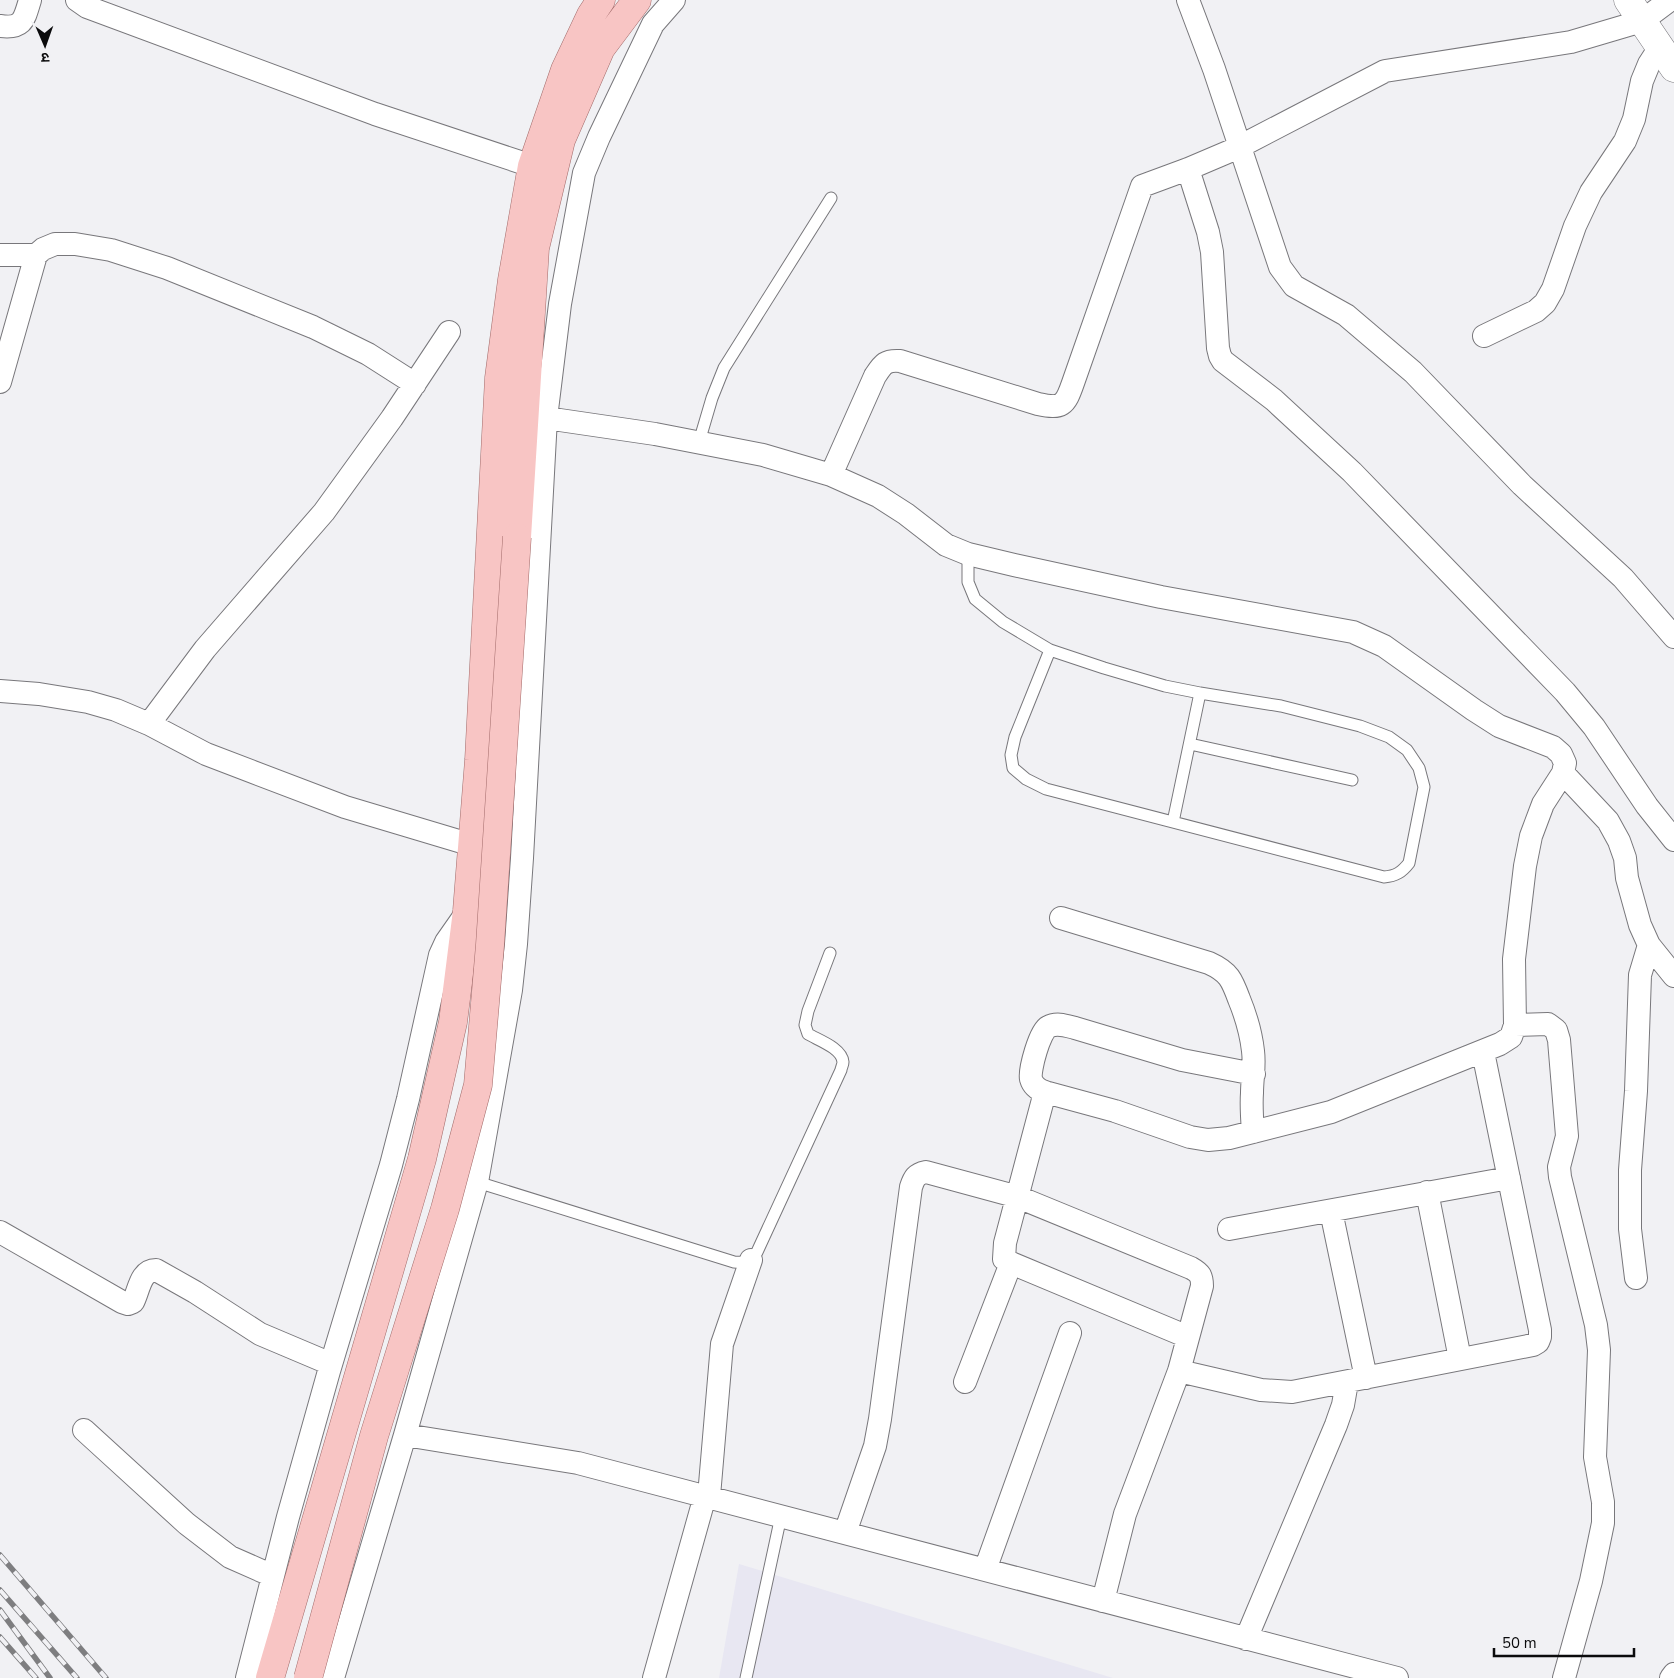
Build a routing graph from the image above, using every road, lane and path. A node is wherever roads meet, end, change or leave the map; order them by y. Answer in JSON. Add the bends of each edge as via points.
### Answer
{"nodes":[{"id":1,"x":30,"y":0,"type":"edge"},
{"id":2,"x":77,"y":0,"type":"edge"},
{"id":3,"x":601,"y":0,"type":"edge"},
{"id":4,"x":637,"y":0,"type":"edge"},
{"id":5,"x":674,"y":0,"type":"edge"},
{"id":6,"x":1188,"y":0,"type":"edge"},
{"id":7,"x":1670,"y":0,"type":"edge"},
{"id":8,"x":1634,"y":7,"type":"edge"},
{"id":9,"x":0,"y":26,"type":"edge"},
{"id":10,"x":1667,"y":57,"type":"edge"},
{"id":11,"x":1237,"y":147,"type":"junction"},
{"id":12,"x":532,"y":166,"type":"junction"},
{"id":13,"x":1191,"y":168,"type":"junction"},
{"id":14,"x":831,"y":198,"type":"dead end"},
{"id":15,"x":0,"y":255,"type":"edge"},
{"id":16,"x":36,"y":255,"type":"junction"},
{"id":17,"x":449,"y":332,"type":"dead end"},
{"id":18,"x":1484,"y":336,"type":"dead end"},
{"id":19,"x":0,"y":382,"type":"edge"},
{"id":20,"x":415,"y":384,"type":"junction"},
{"id":21,"x":546,"y":418,"type":"junction"},
{"id":22,"x":699,"y":442,"type":"junction"},
{"id":23,"x":831,"y":475,"type":"junction"},
{"id":24,"x":968,"y":554,"type":"junction"},
{"id":25,"x":1674,"y":637,"type":"edge"},
{"id":26,"x":1050,"y":650,"type":"junction"},
{"id":27,"x":0,"y":691,"type":"edge"},
{"id":28,"x":1200,"y":693,"type":"junction"},
{"id":29,"x":149,"y":724,"type":"junction"},
{"id":30,"x":1190,"y":744,"type":"junction"},
{"id":31,"x":1563,"y":773,"type":"junction"},
{"id":32,"x":1352,"y":780,"type":"dead end"},
{"id":33,"x":1173,"y":822,"type":"junction"},
{"id":34,"x":1674,"y":840,"type":"edge"},
{"id":35,"x":472,"y":845,"type":"junction"},
{"id":36,"x":492,"y":915,"type":"junction"},
{"id":37,"x":1061,"y":918,"type":"dead end"},
{"id":38,"x":1649,"y":944,"type":"junction"},
{"id":39,"x":830,"y":953,"type":"dead end"},
{"id":40,"x":1674,"y":976,"type":"edge"},
{"id":41,"x":1515,"y":1025,"type":"junction"},
{"id":42,"x":1482,"y":1052,"type":"junction"},
{"id":43,"x":1254,"y":1074,"type":"junction"},
{"id":44,"x":1045,"y":1092,"type":"junction"},
{"id":45,"x":1253,"y":1132,"type":"junction"},
{"id":46,"x":1509,"y":1178,"type":"junction"},
{"id":47,"x":477,"y":1182,"type":"junction"},
{"id":48,"x":1427,"y":1192,"type":"junction"},
{"id":49,"x":1018,"y":1197,"type":"junction"},
{"id":50,"x":1331,"y":1210,"type":"junction"},
{"id":51,"x":1229,"y":1229,"type":"dead end"},
{"id":52,"x":0,"y":1232,"type":"edge"},
{"id":53,"x":751,"y":1260,"type":"junction"},
{"id":54,"x":1011,"y":1263,"type":"junction"},
{"id":55,"x":1636,"y":1278,"type":"dead end"},
{"id":56,"x":1070,"y":1334,"type":"dead end"},
{"id":57,"x":1188,"y":1337,"type":"junction"},
{"id":58,"x":1460,"y":1359,"type":"junction"},
{"id":59,"x":331,"y":1364,"type":"junction"},
{"id":60,"x":1179,"y":1372,"type":"junction"},
{"id":61,"x":1356,"y":1380,"type":"junction"},
{"id":62,"x":965,"y":1382,"type":"dead end"},
{"id":63,"x":84,"y":1430,"type":"dead end"},
{"id":64,"x":406,"y":1435,"type":"junction"},
{"id":65,"x":705,"y":1496,"type":"junction"},
{"id":66,"x":781,"y":1516,"type":"junction"},
{"id":67,"x":845,"y":1533,"type":"junction"},
{"id":68,"x":985,"y":1570,"type":"junction"},
{"id":69,"x":273,"y":1576,"type":"junction"},
{"id":70,"x":1103,"y":1600,"type":"junction"},
{"id":71,"x":1246,"y":1638,"type":"junction"},
{"id":72,"x":1674,"y":1674,"type":"edge"},
{"id":73,"x":247,"y":1678,"type":"edge"},
{"id":74,"x":270,"y":1678,"type":"edge"},
{"id":75,"x":308,"y":1678,"type":"edge"},
{"id":76,"x":333,"y":1678,"type":"edge"},
{"id":77,"x":654,"y":1678,"type":"edge"},
{"id":78,"x":746,"y":1678,"type":"edge"},
{"id":79,"x":1396,"y":1678,"type":"edge"},
{"id":80,"x":1564,"y":1678,"type":"edge"},
{"id":81,"x":1671,"y":1678,"type":"edge"}],
"edges":[{"from":1,"to":9,"type":"street","via":[[21,23],[15,27]]},
{"from":2,"to":12,"type":"street","via":[[88,7],[375,114]]},
{"from":3,"to":12,"type":"main road","via":[[565,70]]},
{"from":4,"to":36,"type":"main road","bridge":true,"via":[[601,48],[561,140],[535,248]]},
{"from":5,"to":21,"type":"street","via":[[654,24],[584,173],[560,304]]},
{"from":6,"to":11,"type":"street"},
{"from":7,"to":8,"type":"street"},
{"from":8,"to":10,"type":"street"},
{"from":8,"to":11,"type":"street","via":[[1571,42],[1385,71]]},
{"from":10,"to":18,"type":"street","via":[[1649,64],[1625,141],[1591,192],[1545,303],[1536,311]]},
{"from":11,"to":13,"type":"street"},
{"from":11,"to":25,"type":"street","via":[[1280,267],[1294,286],[1346,315],[1413,372],[1522,485],[1623,578]]},
{"from":12,"to":35,"type":"main road","via":[[499,378]]},
{"from":13,"to":23,"type":"street","via":[[1142,186],[1067,400],[1062,405],[1038,404],[900,361],[890,361],[875,376]]},
{"from":13,"to":34,"type":"street","via":[[1212,252],[1218,348],[1222,361],[1274,400],[1352,472],[1564,692],[1594,728]]},
{"from":14,"to":22,"type":"lane","via":[[724,368]]},
{"from":15,"to":16,"type":"street"},
{"from":16,"to":19,"type":"street"},
{"from":16,"to":20,"type":"street","via":[[55,244],[75,244],[111,250],[167,268],[314,327],[368,354]]},
{"from":17,"to":20,"type":"street"},
{"from":20,"to":29,"type":"street","via":[[324,512],[205,650]]},
{"from":21,"to":22,"type":"street"},
{"from":21,"to":36,"type":"street","via":[[523,839]]},
{"from":22,"to":23,"type":"street","via":[[763,455]]},
{"from":23,"to":24,"type":"street","via":[[878,496],[946,545]]},
{"from":24,"to":26,"type":"lane","via":[[968,582],[974,599],[1003,622]]},
{"from":24,"to":31,"type":"street","via":[[1161,597],[1353,632],[1384,646],[1498,726],[1553,747],[1565,763]]},
{"from":26,"to":28,"type":"lane"},
{"from":26,"to":33,"type":"lane","via":[[1015,738],[1011,755],[1013,768],[1046,789]]},
{"from":27,"to":29,"type":"street","via":[[88,702]]},
{"from":28,"to":30,"type":"lane"},
{"from":28,"to":33,"type":"lane","via":[[1281,706],[1360,726],[1388,737],[1407,750],[1419,768],[1424,787],[1409,863],[1402,871],[1384,877]]},
{"from":29,"to":35,"type":"street","via":[[206,754],[345,807]]},
{"from":30,"to":32,"type":"lane"},
{"from":30,"to":33,"type":"lane"},
{"from":31,"to":38,"type":"street","via":[[1608,821],[1619,841],[1638,918]]},
{"from":31,"to":41,"type":"street","via":[[1543,804],[1531,836],[1525,866],[1514,960]]},
{"from":35,"to":36,"type":"main road"},
{"from":36,"to":47,"type":"street","via":[[516,944],[511,990]]},
{"from":36,"to":59,"type":"street","via":[[446,942],[440,955],[391,1165]]},
{"from":36,"to":74,"type":"main road","via":[[453,1022],[422,1159]]},
{"from":36,"to":75,"type":"main road","bridge":true,"via":[[478,1085],[446,1209],[374,1436]]},
{"from":37,"to":43,"type":"street","via":[[1209,963],[1228,974],[1250,1033]]},
{"from":38,"to":40,"type":"street"},
{"from":38,"to":55,"type":"street","via":[[1640,975],[1630,1170],[1630,1230]]},
{"from":39,"to":53,"type":"lane","via":[[805,1025],[808,1034],[835,1049],[843,1061]]},
{"from":41,"to":42,"type":"street","via":[[1511,1037]]},
{"from":41,"to":80,"type":"street","via":[[1548,1024],[1556,1030],[1559,1040],[1567,1136],[1559,1167],[1560,1177],[1596,1325],[1599,1350],[1595,1457],[1603,1502],[1603,1523],[1591,1581]]},
{"from":42,"to":45,"type":"street","via":[[1331,1112]]},
{"from":42,"to":46,"type":"street"},
{"from":43,"to":44,"type":"street","via":[[1182,1060],[1058,1024],[1047,1027],[1042,1034],[1031,1071],[1031,1080],[1037,1089]]},
{"from":43,"to":45,"type":"street"},
{"from":44,"to":45,"type":"street","via":[[1115,1111],[1190,1137],[1208,1140]]},
{"from":44,"to":49,"type":"street"},
{"from":46,"to":48,"type":"street"},
{"from":46,"to":58,"type":"street","via":[[1540,1338],[1533,1344]]},
{"from":47,"to":53,"type":"lane","via":[[734,1262]]},
{"from":47,"to":64,"type":"street"},
{"from":48,"to":50,"type":"street"},
{"from":48,"to":58,"type":"street"},
{"from":49,"to":54,"type":"street","via":[[1003,1252],[1004,1259]]},
{"from":49,"to":57,"type":"street","via":[[1199,1273],[1202,1286]]},
{"from":49,"to":67,"type":"street","via":[[926,1172],[914,1178],[875,1446]]},
{"from":50,"to":51,"type":"street"},
{"from":50,"to":61,"type":"street"},
{"from":52,"to":59,"type":"street","via":[[128,1304],[133,1302],[145,1273],[156,1270],[260,1334]]},
{"from":53,"to":65,"type":"street","via":[[722,1344],[709,1496]]},
{"from":54,"to":57,"type":"street"},
{"from":54,"to":62,"type":"street"},
{"from":56,"to":68,"type":"street"},
{"from":57,"to":60,"type":"street"},
{"from":58,"to":61,"type":"street"},
{"from":59,"to":69,"type":"street"},
{"from":60,"to":61,"type":"street","via":[[1281,1392]]},
{"from":60,"to":70,"type":"street","via":[[1125,1514]]},
{"from":61,"to":71,"type":"street"},
{"from":63,"to":69,"type":"street","via":[[223,1552]]},
{"from":64,"to":65,"type":"street","via":[[578,1463]]},
{"from":64,"to":76,"type":"street"},
{"from":65,"to":66,"type":"street"},
{"from":65,"to":77,"type":"street"},
{"from":66,"to":67,"type":"street"},
{"from":66,"to":78,"type":"lane"},
{"from":67,"to":68,"type":"street"},
{"from":68,"to":70,"type":"street"},
{"from":69,"to":73,"type":"street"},
{"from":70,"to":71,"type":"street"},
{"from":71,"to":79,"type":"street"},
{"from":72,"to":81,"type":"street"}]}
